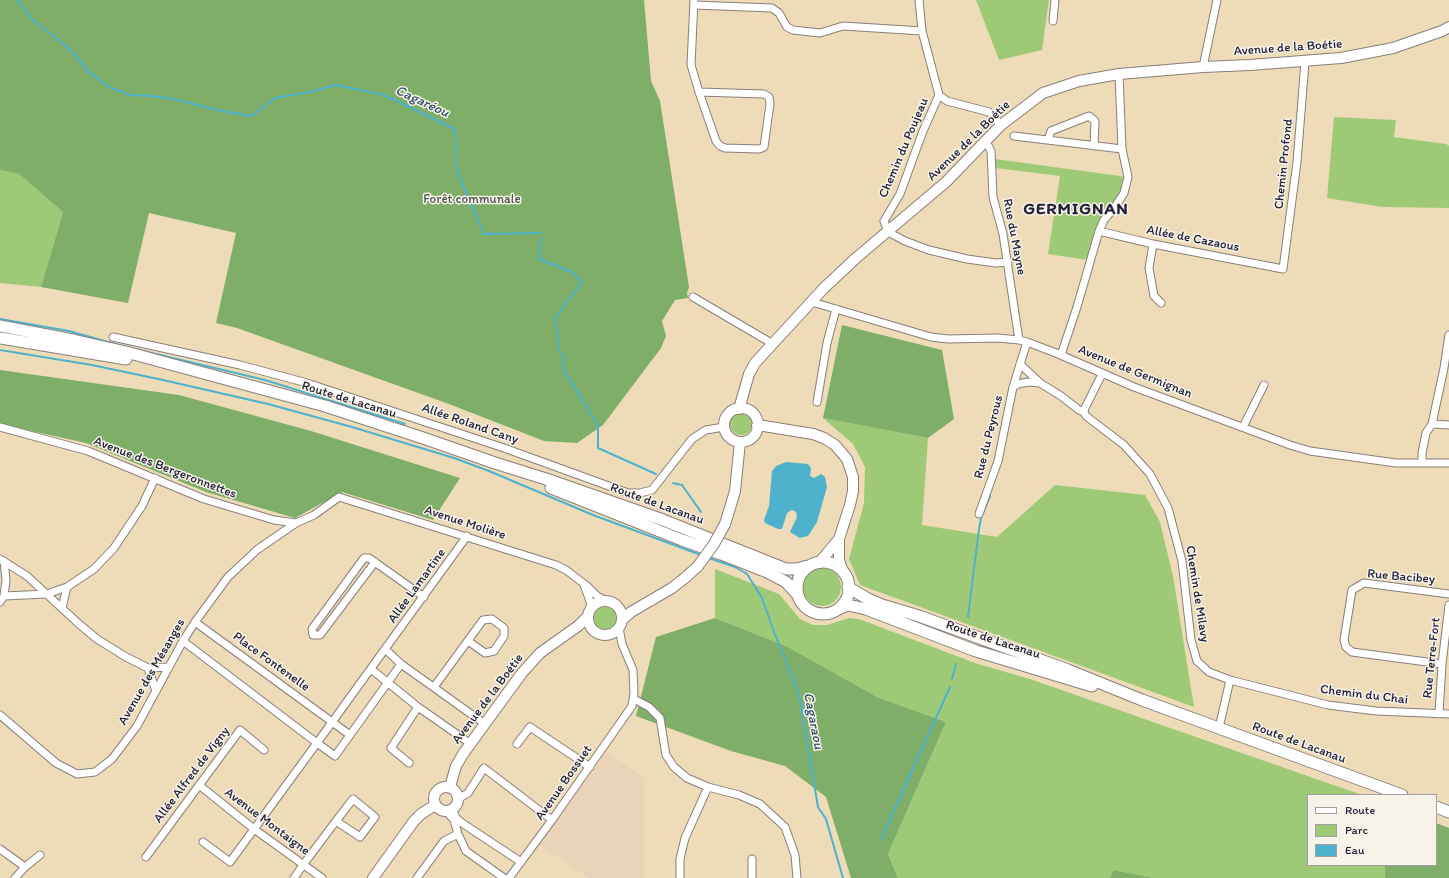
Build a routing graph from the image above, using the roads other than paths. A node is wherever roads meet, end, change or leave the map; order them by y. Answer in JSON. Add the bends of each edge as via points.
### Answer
{"nodes":[{"id":1,"x":919,"y":0,"type":"edge"},
{"id":2,"x":1055,"y":0,"type":"edge"},
{"id":3,"x":1217,"y":0,"type":"edge"},
{"id":4,"x":694,"y":2,"type":"edge"},
{"id":5,"x":1053,"y":21,"type":"dead end"},
{"id":6,"x":1449,"y":27,"type":"edge"},
{"id":7,"x":922,"y":31,"type":"junction"},
{"id":8,"x":1305,"y":62,"type":"junction"},
{"id":9,"x":1203,"y":66,"type":"junction"},
{"id":10,"x":1119,"y":74,"type":"junction"},
{"id":11,"x":699,"y":92,"type":"junction"},
{"id":12,"x":939,"y":95,"type":"junction"},
{"id":13,"x":1001,"y":125,"type":"junction"},
{"id":14,"x":1014,"y":136,"type":"dead end"},
{"id":15,"x":985,"y":140,"type":"junction"},
{"id":16,"x":1048,"y":140,"type":"junction"},
{"id":17,"x":1094,"y":146,"type":"junction"},
{"id":18,"x":1122,"y":149,"type":"junction"},
{"id":19,"x":1099,"y":231,"type":"junction"},
{"id":20,"x":888,"y":232,"type":"junction"},
{"id":21,"x":1153,"y":244,"type":"junction"},
{"id":22,"x":1008,"y":262,"type":"junction"},
{"id":23,"x":1283,"y":269,"type":"joint"},
{"id":24,"x":693,"y":298,"type":"dead end"},
{"id":25,"x":812,"y":302,"type":"junction"},
{"id":26,"x":1160,"y":303,"type":"dead end"},
{"id":27,"x":836,"y":309,"type":"junction"},
{"id":28,"x":0,"y":326,"type":"edge"},
{"id":29,"x":1449,"y":335,"type":"edge"},
{"id":30,"x":113,"y":337,"type":"dead end"},
{"id":31,"x":0,"y":338,"type":"edge"},
{"id":32,"x":1018,"y":340,"type":"junction"},
{"id":33,"x":1027,"y":342,"type":"junction"},
{"id":34,"x":773,"y":344,"type":"junction"},
{"id":35,"x":1061,"y":355,"type":"junction"},
{"id":36,"x":1020,"y":364,"type":"junction"},
{"id":37,"x":191,"y":370,"type":"junction"},
{"id":38,"x":1102,"y":374,"type":"junction"},
{"id":39,"x":1040,"y":384,"type":"junction"},
{"id":40,"x":1264,"y":385,"type":"dead end"},
{"id":41,"x":1013,"y":387,"type":"junction"},
{"id":42,"x":817,"y":402,"type":"dead end"},
{"id":43,"x":739,"y":409,"type":"junction"},
{"id":44,"x":1084,"y":412,"type":"junction"},
{"id":45,"x":1432,"y":424,"type":"junction"},
{"id":46,"x":1449,"y":425,"type":"edge"},
{"id":47,"x":758,"y":426,"type":"junction"},
{"id":48,"x":724,"y":427,"type":"junction"},
{"id":49,"x":1243,"y":427,"type":"junction"},
{"id":50,"x":0,"y":428,"type":"edge"},
{"id":51,"x":740,"y":442,"type":"junction"},
{"id":52,"x":495,"y":463,"type":"junction"},
{"id":53,"x":1422,"y":463,"type":"junction"},
{"id":54,"x":1449,"y":463,"type":"edge"},
{"id":55,"x":155,"y":478,"type":"junction"},
{"id":56,"x":339,"y":497,"type":"joint"},
{"id":57,"x":979,"y":514,"type":"dead end"},
{"id":58,"x":296,"y":522,"type":"junction"},
{"id":59,"x":467,"y":536,"type":"junction"},
{"id":60,"x":839,"y":539,"type":"junction"},
{"id":61,"x":2,"y":560,"type":"edge"},
{"id":62,"x":375,"y":562,"type":"junction"},
{"id":63,"x":813,"y":565,"type":"junction"},
{"id":64,"x":843,"y":572,"type":"junction"},
{"id":65,"x":580,"y":580,"type":"junction"},
{"id":66,"x":67,"y":587,"type":"junction"},
{"id":67,"x":848,"y":587,"type":"junction"},
{"id":68,"x":47,"y":594,"type":"junction"},
{"id":69,"x":797,"y":594,"type":"junction"},
{"id":70,"x":1449,"y":594,"type":"edge"},
{"id":71,"x":424,"y":597,"type":"junction"},
{"id":72,"x":2,"y":599,"type":"edge"},
{"id":73,"x":606,"y":601,"type":"junction"},
{"id":74,"x":646,"y":603,"type":"junction"},
{"id":75,"x":617,"y":605,"type":"junction"},
{"id":76,"x":1449,"y":605,"type":"edge"},
{"id":77,"x":62,"y":608,"type":"junction"},
{"id":78,"x":838,"y":609,"type":"junction"},
{"id":79,"x":589,"y":613,"type":"junction"},
{"id":80,"x":195,"y":622,"type":"junction"},
{"id":81,"x":621,"y":624,"type":"junction"},
{"id":82,"x":595,"y":632,"type":"junction"},
{"id":83,"x":562,"y":637,"type":"junction"},
{"id":84,"x":183,"y":641,"type":"junction"},
{"id":85,"x":468,"y":641,"type":"junction"},
{"id":86,"x":385,"y":649,"type":"junction"},
{"id":87,"x":401,"y":664,"type":"junction"},
{"id":88,"x":1442,"y":664,"type":"junction"},
{"id":89,"x":169,"y":667,"type":"junction"},
{"id":90,"x":148,"y":668,"type":"junction"},
{"id":91,"x":371,"y":669,"type":"junction"},
{"id":92,"x":1230,"y":680,"type":"junction"},
{"id":93,"x":388,"y":683,"type":"junction"},
{"id":94,"x":434,"y":687,"type":"junction"},
{"id":95,"x":156,"y":691,"type":"junction"},
{"id":96,"x":634,"y":699,"type":"junction"},
{"id":97,"x":1142,"y":700,"type":"junction"},
{"id":98,"x":418,"y":708,"type":"junction"},
{"id":99,"x":1438,"y":714,"type":"junction"},
{"id":100,"x":1449,"y":714,"type":"edge"},
{"id":101,"x":0,"y":716,"type":"edge"},
{"id":102,"x":332,"y":722,"type":"junction"},
{"id":103,"x":485,"y":724,"type":"junction"},
{"id":104,"x":1219,"y":728,"type":"junction"},
{"id":105,"x":350,"y":735,"type":"junction"},
{"id":106,"x":317,"y":743,"type":"junction"},
{"id":107,"x":471,"y":744,"type":"junction"},
{"id":108,"x":517,"y":744,"type":"dead end"},
{"id":109,"x":264,"y":750,"type":"dead end"},
{"id":110,"x":409,"y":763,"type":"dead end"},
{"id":111,"x":590,"y":767,"type":"junction"},
{"id":112,"x":199,"y":784,"type":"junction"},
{"id":113,"x":450,"y":787,"type":"junction"},
{"id":114,"x":708,"y":787,"type":"junction"},
{"id":115,"x":1399,"y":794,"type":"edge"},
{"id":116,"x":458,"y":800,"type":"junction"},
{"id":117,"x":435,"y":805,"type":"junction"},
{"id":118,"x":1437,"y":807,"type":"edge"},
{"id":119,"x":449,"y":810,"type":"junction"},
{"id":120,"x":1449,"y":812,"type":"edge"},
{"id":121,"x":552,"y":820,"type":"junction"},
{"id":122,"x":336,"y":821,"type":"junction"},
{"id":123,"x":254,"y":829,"type":"junction"},
{"id":124,"x":458,"y":834,"type":"junction"},
{"id":125,"x":203,"y":842,"type":"dead end"},
{"id":126,"x":0,"y":849,"type":"edge"},
{"id":127,"x":40,"y":855,"type":"dead end"},
{"id":128,"x":146,"y":857,"type":"dead end"},
{"id":129,"x":752,"y":859,"type":"dead end"},
{"id":130,"x":521,"y":862,"type":"junction"},
{"id":131,"x":303,"y":865,"type":"junction"},
{"id":132,"x":25,"y":867,"type":"junction"},
{"id":133,"x":15,"y":878,"type":"edge"},
{"id":134,"x":294,"y":878,"type":"edge"},
{"id":135,"x":322,"y":878,"type":"edge"},
{"id":136,"x":373,"y":878,"type":"edge"},
{"id":137,"x":417,"y":878,"type":"edge"},
{"id":138,"x":504,"y":878,"type":"edge"},
{"id":139,"x":509,"y":878,"type":"edge"},
{"id":140,"x":680,"y":878,"type":"edge"},
{"id":141,"x":752,"y":878,"type":"edge"},
{"id":142,"x":797,"y":878,"type":"edge"}],
"edges":[{"from":1,"to":7,"type":"street"},
{"from":2,"to":5,"type":"street"},
{"from":3,"to":9,"type":"street"},
{"from":4,"to":7,"type":"street","via":[[772,8],[779,12],[787,27],[793,30],[820,32],[843,26]]},
{"from":4,"to":11,"type":"street","via":[[691,65]]},
{"from":6,"to":8,"type":"main road","name":"Avenue de la Boétie","via":[[1393,48]]},
{"from":7,"to":12,"type":"street"},
{"from":8,"to":9,"type":"main road","name":"Avenue de la Boétie"},
{"from":8,"to":23,"type":"street","name":"Chemin Profond","via":[[1297,162]]},
{"from":9,"to":10,"type":"main road","name":"Avenue de la Boétie"},
{"from":10,"to":13,"type":"main road","name":"Avenue de la Boétie","via":[[1079,81],[1043,93]]},
{"from":10,"to":18,"type":"street"},
{"from":11,"to":11,"type":"street","via":[[720,146],[764,147],[769,97],[764,94]]},
{"from":12,"to":13,"type":"street","via":[[947,101],[989,112]]},
{"from":12,"to":20,"type":"street","name":"Chemin du Poujeau","via":[[900,194],[884,221]]},
{"from":13,"to":15,"type":"main road","name":"Avenue de la Boétie"},
{"from":14,"to":16,"type":"street"},
{"from":15,"to":20,"type":"main road","name":"Avenue de la Boétie","via":[[946,182]]},
{"from":15,"to":22,"type":"street","name":"Rue du Mayne","via":[[991,152],[993,197]]},
{"from":16,"to":17,"type":"street"},
{"from":16,"to":17,"type":"street","via":[[1051,131],[1089,116],[1095,121]]},
{"from":17,"to":18,"type":"street"},
{"from":18,"to":19,"type":"street","via":[[1128,177],[1124,193]]},
{"from":19,"to":21,"type":"street","name":"Allée de Cazaous"},
{"from":19,"to":35,"type":"street"},
{"from":20,"to":22,"type":"street","via":[[929,250],[966,259]]},
{"from":20,"to":25,"type":"main road","name":"Avenue de la Boétie","via":[[842,271]]},
{"from":21,"to":23,"type":"street","name":"Allée de Cazaous"},
{"from":21,"to":26,"type":"street","via":[[1149,268],[1154,296]]},
{"from":22,"to":32,"type":"street","name":"Rue du Mayne"},
{"from":24,"to":34,"type":"street"},
{"from":25,"to":27,"type":"street","name":"Avenue de Germignan"},
{"from":25,"to":34,"type":"main road","name":"Avenue de la Boétie"},
{"from":27,"to":32,"type":"street","name":"Avenue de Germignan","via":[[948,340]]},
{"from":27,"to":42,"type":"street","via":[[826,347]]},
{"from":28,"to":37,"type":"main road","name":"Route de Lacanau","via":[[74,340]]},
{"from":29,"to":45,"type":"street"},
{"from":30,"to":48,"type":"street","name":"Allée Roland Cany","via":[[233,363],[307,383],[504,448],[628,493],[652,490],[692,439],[706,430]]},
{"from":31,"to":37,"type":"main road","name":"Route de Lacanau"},
{"from":32,"to":33,"type":"street","name":"Avenue de Germignan"},
{"from":33,"to":35,"type":"street","name":"Avenue de Germignan"},
{"from":33,"to":36,"type":"street","name":"Rue du Peyrous"},
{"from":34,"to":43,"type":"main road","name":"Avenue de la Boétie","via":[[749,374]]},
{"from":35,"to":38,"type":"street","name":"Avenue de Germignan"},
{"from":36,"to":39,"type":"street","name":"Chemin de Milavy"},
{"from":36,"to":41,"type":"street","name":"Rue du Peyrous"},
{"from":37,"to":52,"type":"main road","name":"Route de Lacanau","via":[[368,419]]},
{"from":38,"to":44,"type":"street"},
{"from":38,"to":49,"type":"street","name":"Avenue de Germignan"},
{"from":39,"to":41,"type":"street","name":"Rue du Peyrous","via":[[1028,382]]},
{"from":39,"to":44,"type":"street","name":"Chemin de Milavy"},
{"from":40,"to":49,"type":"street"},
{"from":41,"to":57,"type":"street","name":"Rue du Peyrous","via":[[998,461]]},
{"from":43,"to":47,"type":"main road","via":[[752,413]]},
{"from":43,"to":48,"type":"main road","via":[[730,413]]},
{"from":44,"to":92,"type":"street","name":"Chemin de Milavy","via":[[1124,445],[1150,474],[1168,508],[1182,561],[1191,640],[1197,661],[1209,672]]},
{"from":45,"to":46,"type":"street"},
{"from":45,"to":53,"type":"street","via":[[1426,433]]},
{"from":47,"to":51,"type":"main road","via":[[754,436]]},
{"from":47,"to":60,"type":"main road","via":[[824,438],[835,445],[847,459],[853,477],[853,491]]},
{"from":48,"to":51,"type":"main road","via":[[728,436]]},
{"from":49,"to":53,"type":"street","name":"Avenue de Germignan","via":[[1310,451],[1396,463]]},
{"from":50,"to":55,"type":"street","name":"Avenue des Bergeronnettes","via":[[88,451]]},
{"from":51,"to":74,"type":"main road","bridge":true,"via":[[735,490],[725,524],[714,544],[698,566],[686,577]]},
{"from":52,"to":63,"type":"main road","name":"Route de Lacanau","via":[[663,520],[786,569],[796,570]]},
{"from":52,"to":69,"type":"main road","name":"Route de Lacanau","via":[[593,505],[767,572],[786,582]]},
{"from":53,"to":54,"type":"street","name":"Avenue de Germignan"},
{"from":55,"to":58,"type":"street","name":"Avenue des Bergeronnettes","via":[[204,499],[274,520]]},
{"from":55,"to":66,"type":"street","via":[[142,506],[114,548],[94,569]]},
{"from":56,"to":58,"type":"street","name":"Avenue des Bergeronnettes","via":[[314,514]]},
{"from":56,"to":59,"type":"street","name":"Avenue Molière"},
{"from":58,"to":80,"type":"street","name":"Avenue des Mésanges","via":[[258,549],[228,577]]},
{"from":59,"to":65,"type":"street","name":"Avenue Molière","via":[[556,565]]},
{"from":59,"to":71,"type":"street","name":"Allée Lamartine"},
{"from":60,"to":63,"type":"main road"},
{"from":60,"to":64,"type":"main road","via":[[839,560]]},
{"from":61,"to":68,"type":"street","via":[[27,576]]},
{"from":61,"to":72,"type":"street","via":[[6,580]]},
{"from":62,"to":62,"type":"street","via":[[364,558],[312,629],[313,635],[320,635]]},
{"from":62,"to":71,"type":"street"},
{"from":63,"to":64,"type":"main road","via":[[830,563]]},
{"from":63,"to":69,"type":"main road","via":[[803,571],[799,578]]},
{"from":64,"to":67,"type":"main road"},
{"from":65,"to":73,"type":"street","name":"Avenue Molière"},
{"from":65,"to":79,"type":"street","name":"Avenue Molière","via":[[589,597]]},
{"from":66,"to":68,"type":"street"},
{"from":66,"to":77,"type":"street"},
{"from":67,"to":78,"type":"main road","via":[[848,595]]},
{"from":67,"to":97,"type":"main road","name":"Route de Lacanau","via":[[882,605],[1068,670]]},
{"from":68,"to":72,"type":"street"},
{"from":68,"to":77,"type":"street"},
{"from":69,"to":78,"type":"main road","via":[[804,605],[814,612],[831,613]]},
{"from":70,"to":88,"type":"street","name":"Rue Bacibey","via":[[1364,583],[1352,590],[1344,640],[1346,647],[1352,652]]},
{"from":71,"to":86,"type":"street","name":"Allée Lamartine"},
{"from":73,"to":75,"type":"main road"},
{"from":73,"to":79,"type":"main road","via":[[597,603]]},
{"from":74,"to":75,"type":"main road"},
{"from":74,"to":81,"type":"main road"},
{"from":75,"to":81,"type":"main road","via":[[620,609]]},
{"from":76,"to":88,"type":"street","name":"Rue Terre-Fort"},
{"from":77,"to":90,"type":"street","via":[[97,639]]},
{"from":78,"to":97,"type":"main road","name":"Route de Lacanau","via":[[848,605],[866,609],[976,651]]},
{"from":79,"to":82,"type":"main road","via":[[591,627]]},
{"from":79,"to":83,"type":"main road","name":"Avenue de la Boétie","via":[[578,626]]},
{"from":80,"to":84,"type":"street","name":"Avenue des Mésanges"},
{"from":80,"to":102,"type":"street","name":"Place Fontenelle"},
{"from":81,"to":82,"type":"main road","via":[[616,631],[608,635]]},
{"from":81,"to":96,"type":"street","via":[[622,644],[633,670]]},
{"from":82,"to":83,"type":"main road","name":"Avenue de la Boétie","via":[[581,631]]},
{"from":83,"to":103,"type":"main road","name":"Avenue de la Boétie","via":[[540,653],[522,673]]},
{"from":84,"to":89,"type":"street","name":"Avenue des Mésanges"},
{"from":84,"to":106,"type":"street"},
{"from":85,"to":85,"type":"street","via":[[483,620],[492,619],[504,628],[504,636],[494,651],[485,653]]},
{"from":85,"to":94,"type":"street"},
{"from":86,"to":87,"type":"street"},
{"from":86,"to":91,"type":"street","name":"Allée Lamartine"},
{"from":87,"to":93,"type":"street"},
{"from":87,"to":94,"type":"street"},
{"from":88,"to":99,"type":"street","name":"Rue Terre-Fort"},
{"from":89,"to":90,"type":"street"},
{"from":89,"to":95,"type":"street","name":"Avenue des Mésanges"},
{"from":90,"to":95,"type":"street"},
{"from":91,"to":93,"type":"street"},
{"from":91,"to":102,"type":"street","name":"Allée Lamartine"},
{"from":92,"to":99,"type":"street","name":"Chemin du Chai","via":[[1328,705],[1376,711]]},
{"from":92,"to":104,"type":"street"},
{"from":93,"to":98,"type":"street"},
{"from":93,"to":105,"type":"street"},
{"from":94,"to":103,"type":"street"},
{"from":95,"to":101,"type":"street","name":"Avenue des Mésanges","via":[[137,726],[112,759],[95,772],[77,774],[56,763]]},
{"from":96,"to":111,"type":"street","name":"Avenue Bossuet","via":[[632,706]]},
{"from":96,"to":114,"type":"street","via":[[649,707],[660,718],[666,755],[674,767],[686,778]]},
{"from":97,"to":104,"type":"main road","name":"Route de Lacanau"},
{"from":98,"to":107,"type":"street"},
{"from":98,"to":110,"type":"street","via":[[391,748]]},
{"from":99,"to":100,"type":"street","name":"Chemin du Chai"},
{"from":102,"to":105,"type":"street","name":"Place Fontenelle"},
{"from":102,"to":106,"type":"street","name":"Allée Lamartine"},
{"from":103,"to":107,"type":"main road","name":"Avenue de la Boétie"},
{"from":104,"to":115,"type":"main road","name":"Route de Lacanau"},
{"from":105,"to":106,"type":"street","via":[[335,756]]},
{"from":106,"to":123,"type":"street","name":"Allée Lamartine"},
{"from":107,"to":113,"type":"main road","name":"Avenue de la Boétie","via":[[456,766]]},
{"from":108,"to":111,"type":"street","via":[[530,727]]},
{"from":109,"to":112,"type":"street","name":"Allée Alfred de Vigny","via":[[240,730]]},
{"from":111,"to":121,"type":"street","name":"Avenue Bossuet"},
{"from":112,"to":123,"type":"street","name":"Avenue Montaigne"},
{"from":112,"to":128,"type":"street","name":"Allée Alfred de Vigny"},
{"from":113,"to":116,"type":"main road","via":[[456,792]]},
{"from":113,"to":117,"type":"main road","via":[[437,789],[433,797]]},
{"from":114,"to":140,"type":"street","via":[[685,838],[680,859]]},
{"from":114,"to":142,"type":"street","via":[[739,795],[760,804],[785,827],[795,855]]},
{"from":116,"to":119,"type":"main road"},
{"from":116,"to":121,"type":"street","via":[[468,793],[484,768]]},
{"from":117,"to":119,"type":"main road","via":[[440,810]]},
{"from":117,"to":136,"type":"main road","via":[[414,821]]},
{"from":118,"to":120,"type":"main road"},
{"from":119,"to":124,"type":"street"},
{"from":119,"to":130,"type":"street","via":[[462,823]]},
{"from":121,"to":130,"type":"street","name":"Avenue Bossuet"},
{"from":122,"to":122,"type":"street","via":[[360,837],[375,816],[353,799]]},
{"from":122,"to":131,"type":"street"},
{"from":123,"to":125,"type":"street","name":"Allée Lamartine","via":[[230,862]]},
{"from":123,"to":131,"type":"street","name":"Avenue Montaigne"},
{"from":124,"to":137,"type":"street","via":[[444,841]]},
{"from":124,"to":138,"type":"street","via":[[466,851]]},
{"from":126,"to":132,"type":"street"},
{"from":127,"to":132,"type":"street"},
{"from":129,"to":141,"type":"street"},
{"from":130,"to":139,"type":"street","name":"Avenue Bossuet"},
{"from":131,"to":134,"type":"street"},
{"from":131,"to":135,"type":"street","name":"Avenue Montaigne"},
{"from":132,"to":133,"type":"street"}]}
